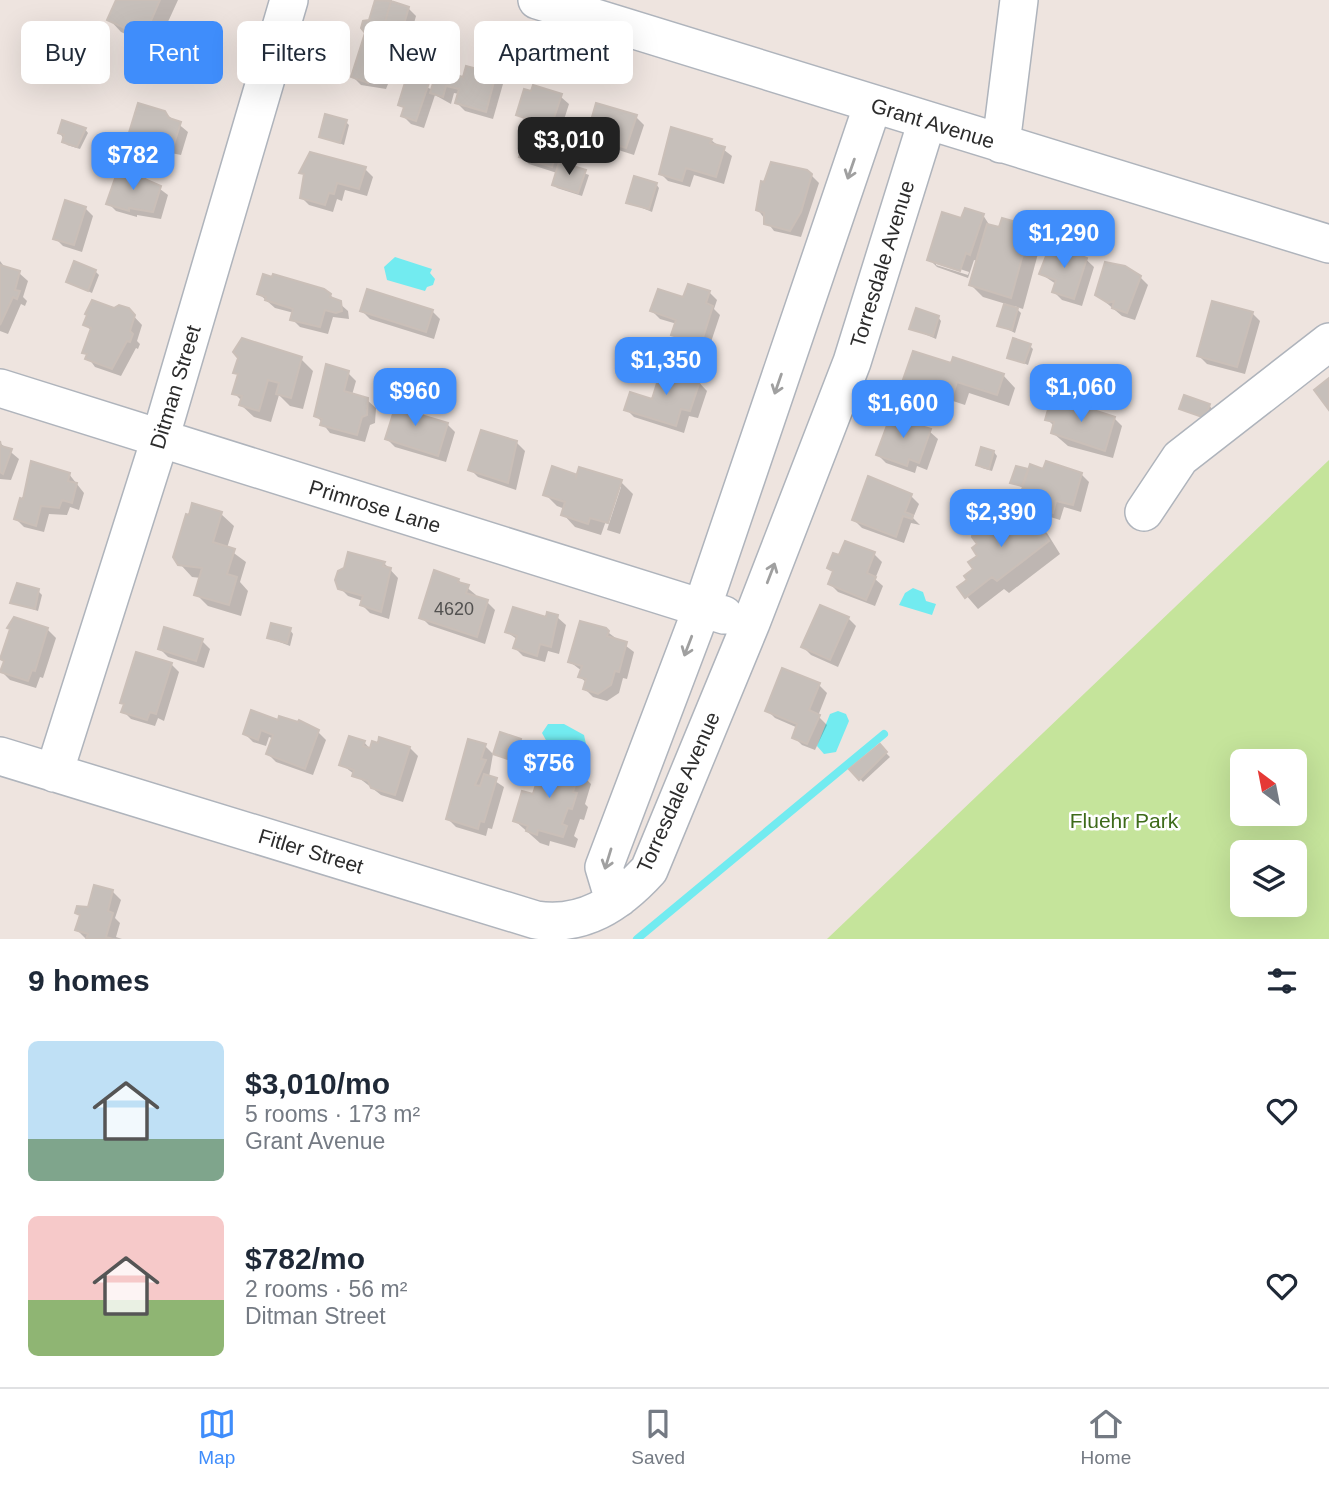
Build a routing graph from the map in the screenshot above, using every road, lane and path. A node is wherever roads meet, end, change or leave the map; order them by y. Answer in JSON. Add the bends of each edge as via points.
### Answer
{"nodes":[{"id":1,"x":289,"y":0,"type":"edge"},
{"id":2,"x":1019,"y":0,"type":"edge"},
{"id":3,"x":543,"y":1,"type":"edge"},
{"id":4,"x":873,"y":104,"type":"junction"},
{"id":5,"x":927,"y":121,"type":"junction"},
{"id":6,"x":1001,"y":144,"type":"junction"},
{"id":7,"x":1329,"y":244,"type":"edge"},
{"id":8,"x":1329,"y":342,"type":"edge"},
{"id":9,"x":0,"y":388,"type":"edge"},
{"id":10,"x":160,"y":439,"type":"junction"},
{"id":11,"x":1144,"y":512,"type":"dead end"},
{"id":12,"x":702,"y":608,"type":"junction"},
{"id":13,"x":751,"y":623,"type":"junction"},
{"id":14,"x":0,"y":756,"type":"edge"},
{"id":15,"x":54,"y":773,"type":"junction"},
{"id":16,"x":619,"y":898,"type":"junction"}],
"edges":[{"from":1,"to":10,"type":"street","name":"Ditman Street"},
{"from":2,"to":6,"type":"street"},
{"from":3,"to":4,"type":"street","name":"Grant Avenue"},
{"from":4,"to":5,"type":"street","name":"Grant Avenue"},
{"from":4,"to":12,"type":"street","name":"Torresdale Avenue","one_way":true},
{"from":5,"to":6,"type":"street","name":"Grant Avenue"},
{"from":13,"to":5,"type":"street","name":"Torresdale Avenue","one_way":true,"via":[[852,362]]},
{"from":6,"to":7,"type":"street","name":"Grant Avenue"},
{"from":8,"to":11,"type":"street","via":[[1180,458]]},
{"from":9,"to":10,"type":"street","name":"Primrose Lane"},
{"from":10,"to":12,"type":"street","name":"Primrose Lane"},
{"from":10,"to":15,"type":"street","name":"Ditman Street"},
{"from":12,"to":13,"type":"street","name":"Primrose Lane"},
{"from":12,"to":16,"type":"street","name":"Torresdale Avenue","one_way":true,"via":[[604,867]]},
{"from":13,"to":16,"type":"street","name":"Torresdale Avenue","via":[[649,870]]},
{"from":14,"to":15,"type":"street","name":"Fitler Street"},
{"from":15,"to":16,"type":"street","name":"Fitler Street","via":[[536,920],[561,924]]}]}
